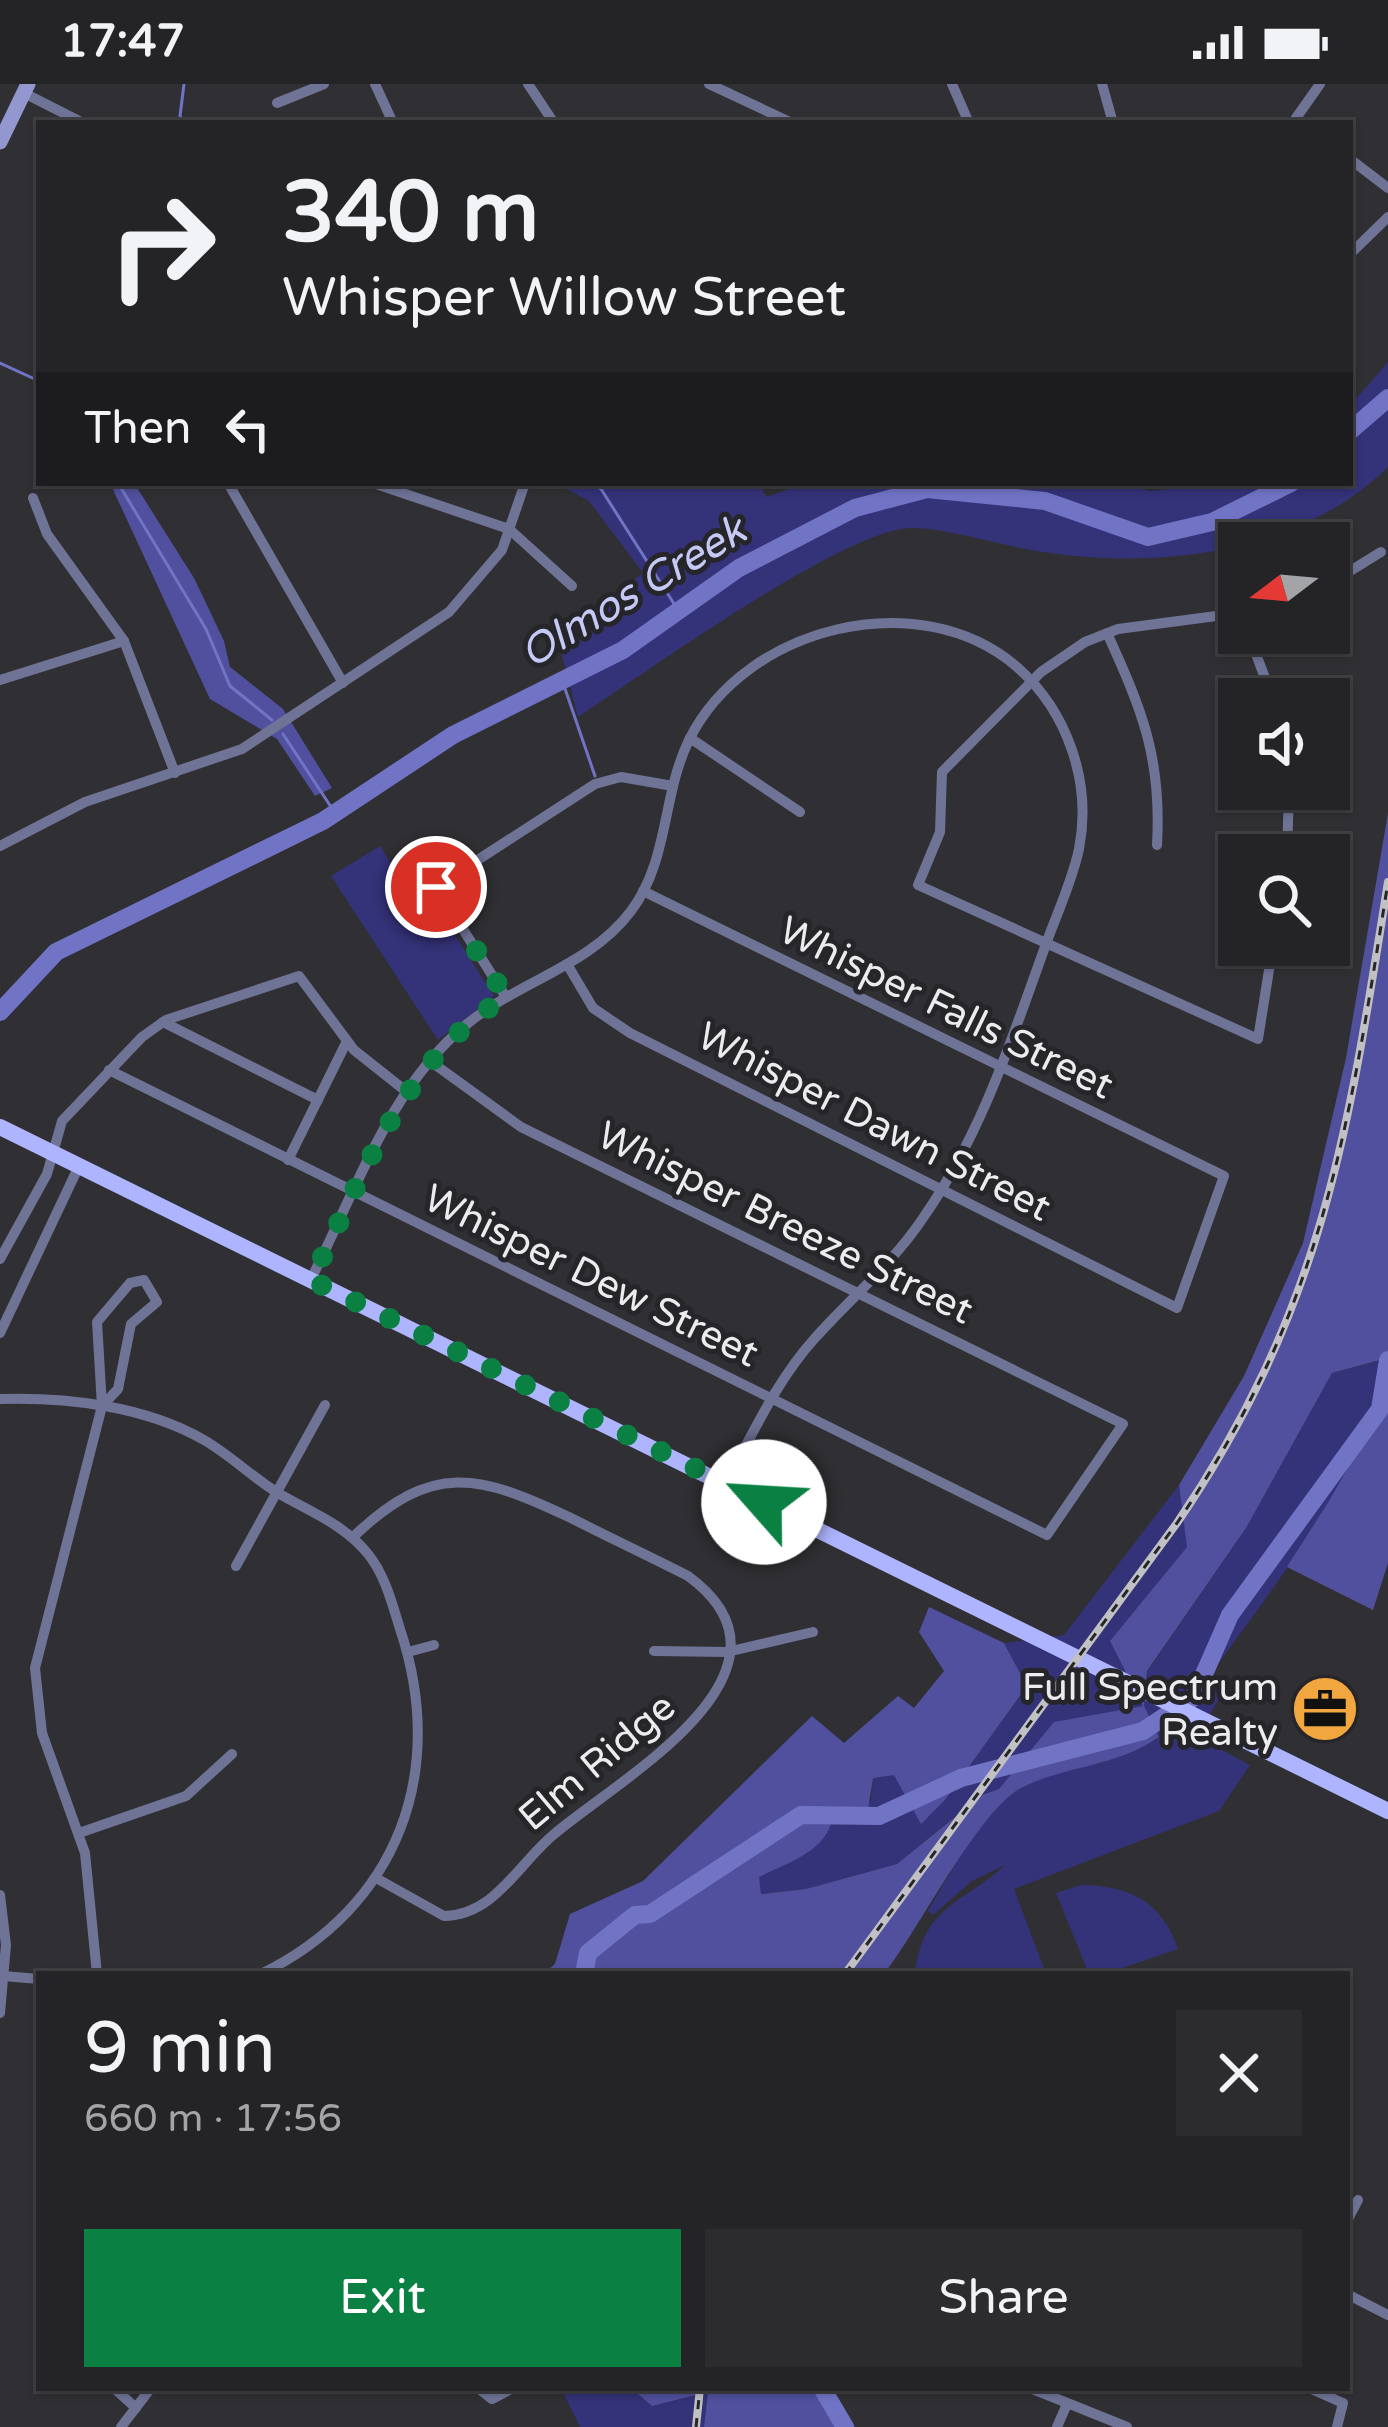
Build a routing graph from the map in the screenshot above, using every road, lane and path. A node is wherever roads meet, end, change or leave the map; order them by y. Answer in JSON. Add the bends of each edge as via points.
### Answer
{"nodes":[{"id":1,"x":324,"y":84,"type":"edge"},
{"id":2,"x":375,"y":84,"type":"edge"},
{"id":3,"x":528,"y":84,"type":"edge"},
{"id":4,"x":709,"y":84,"type":"edge"},
{"id":5,"x":952,"y":84,"type":"edge"},
{"id":6,"x":1102,"y":84,"type":"edge"},
{"id":7,"x":1320,"y":84,"type":"edge"},
{"id":8,"x":26,"y":88,"type":"edge"},
{"id":9,"x":277,"y":103,"type":"dead end"},
{"id":10,"x":78,"y":120,"type":"edge"},
{"id":11,"x":393,"y":120,"type":"edge"},
{"id":12,"x":552,"y":120,"type":"edge"},
{"id":13,"x":786,"y":120,"type":"edge"},
{"id":14,"x":968,"y":120,"type":"edge"},
{"id":15,"x":1112,"y":120,"type":"edge"},
{"id":16,"x":1300,"y":120,"type":"edge"},
{"id":17,"x":0,"y":142,"type":"edge"},
{"id":18,"x":1353,"y":161,"type":"edge"},
{"id":19,"x":1388,"y":188,"type":"edge"},
{"id":20,"x":1388,"y":217,"type":"edge"},
{"id":21,"x":1353,"y":251,"type":"edge"},
{"id":22,"x":229,"y":486,"type":"edge"},
{"id":23,"x":383,"y":486,"type":"edge"},
{"id":24,"x":524,"y":486,"type":"edge"},
{"id":25,"x":33,"y":498,"type":"dead end"},
{"id":26,"x":509,"y":530,"type":"junction"},
{"id":27,"x":1381,"y":553,"type":"dead end"},
{"id":28,"x":1350,"y":571,"type":"edge"},
{"id":29,"x":572,"y":586,"type":"dead end"},
{"id":30,"x":1218,"y":616,"type":"edge"},
{"id":31,"x":1107,"y":633,"type":"junction"},
{"id":32,"x":124,"y":641,"type":"junction"},
{"id":33,"x":0,"y":680,"type":"edge"},
{"id":34,"x":343,"y":682,"type":"junction"},
{"id":35,"x":1031,"y":682,"type":"junction"},
{"id":36,"x":690,"y":738,"type":"junction"},
{"id":37,"x":175,"y":773,"type":"junction"},
{"id":38,"x":673,"y":786,"type":"junction"},
{"id":39,"x":800,"y":812,"type":"dead end"},
{"id":40,"x":1157,"y":844,"type":"dead end"},
{"id":41,"x":0,"y":846,"type":"edge"},
{"id":42,"x":644,"y":891,"type":"junction"},
{"id":43,"x":1046,"y":946,"type":"junction"},
{"id":44,"x":567,"y":964,"type":"junction"},
{"id":45,"x":1270,"y":966,"type":"edge"},
{"id":46,"x":506,"y":997,"type":"junction"},
{"id":47,"x":163,"y":1022,"type":"junction"},
{"id":48,"x":347,"y":1041,"type":"junction"},
{"id":49,"x":430,"y":1061,"type":"junction"},
{"id":50,"x":109,"y":1070,"type":"junction"},
{"id":51,"x":1003,"y":1072,"type":"junction"},
{"id":52,"x":407,"y":1092,"type":"junction"},
{"id":53,"x":318,"y":1100,"type":"junction"},
{"id":54,"x":0,"y":1127,"type":"edge"},
{"id":55,"x":50,"y":1154,"type":"junction"},
{"id":56,"x":288,"y":1160,"type":"junction"},
{"id":57,"x":77,"y":1168,"type":"junction"},
{"id":58,"x":941,"y":1188,"type":"junction"},
{"id":59,"x":355,"y":1193,"type":"junction"},
{"id":60,"x":31,"y":1208,"type":"junction"},
{"id":61,"x":52,"y":1218,"type":"junction"},
{"id":62,"x":0,"y":1259,"type":"edge"},
{"id":63,"x":311,"y":1280,"type":"junction"},
{"id":64,"x":859,"y":1293,"type":"junction"},
{"id":65,"x":113,"y":1306,"type":"junction"},
{"id":66,"x":1177,"y":1308,"type":"joint"},
{"id":67,"x":130,"y":1324,"type":"junction"},
{"id":68,"x":0,"y":1333,"type":"edge"},
{"id":69,"x":1,"y":1398,"type":"edge"},
{"id":70,"x":771,"y":1399,"type":"junction"},
{"id":71,"x":325,"y":1405,"type":"dead end"},
{"id":72,"x":102,"y":1406,"type":"junction"},
{"id":73,"x":726,"y":1483,"type":"junction"},
{"id":74,"x":275,"y":1491,"type":"junction"},
{"id":75,"x":1047,"y":1534,"type":"joint"},
{"id":76,"x":353,"y":1537,"type":"junction"},
{"id":77,"x":236,"y":1566,"type":"dead end"},
{"id":78,"x":813,"y":1632,"type":"dead end"},
{"id":79,"x":434,"y":1645,"type":"dead end"},
{"id":80,"x":654,"y":1651,"type":"dead end"},
{"id":81,"x":408,"y":1652,"type":"junction"},
{"id":82,"x":728,"y":1652,"type":"junction"},
{"id":83,"x":232,"y":1754,"type":"dead end"},
{"id":84,"x":1388,"y":1811,"type":"edge"},
{"id":85,"x":79,"y":1833,"type":"junction"},
{"id":86,"x":376,"y":1878,"type":"junction"},
{"id":87,"x":0,"y":1895,"type":"edge"},
{"id":88,"x":455,"y":1916,"type":"junction"},
{"id":89,"x":458,"y":1934,"type":"dead end"},
{"id":90,"x":97,"y":1971,"type":"edge"},
{"id":91,"x":266,"y":1971,"type":"edge"},
{"id":92,"x":3,"y":1976,"type":"edge"},
{"id":93,"x":36,"y":1979,"type":"edge"},
{"id":94,"x":0,"y":2013,"type":"edge"},
{"id":95,"x":1358,"y":2200,"type":"dead end"},
{"id":96,"x":1350,"y":2215,"type":"edge"},
{"id":97,"x":1350,"y":2296,"type":"edge"},
{"id":98,"x":1388,"y":2315,"type":"edge"},
{"id":99,"x":117,"y":2391,"type":"edge"},
{"id":100,"x":149,"y":2391,"type":"edge"},
{"id":101,"x":482,"y":2391,"type":"edge"},
{"id":102,"x":507,"y":2391,"type":"edge"},
{"id":103,"x":1037,"y":2391,"type":"edge"},
{"id":104,"x":1316,"y":2391,"type":"edge"},
{"id":105,"x":1067,"y":2404,"type":"junction"},
{"id":106,"x":136,"y":2408,"type":"junction"},
{"id":107,"x":121,"y":2427,"type":"edge"},
{"id":108,"x":1057,"y":2427,"type":"edge"},
{"id":109,"x":1127,"y":2427,"type":"edge"},
{"id":110,"x":1337,"y":2427,"type":"edge"}],
"edges":[{"from":1,"to":9,"type":"street"},
{"from":2,"to":11,"type":"street"},
{"from":3,"to":12,"type":"street"},
{"from":4,"to":13,"type":"street"},
{"from":5,"to":14,"type":"street"},
{"from":6,"to":15,"type":"street"},
{"from":7,"to":16,"type":"street"},
{"from":8,"to":10,"type":"street"},
{"from":8,"to":17,"type":"main road"},
{"from":18,"to":19,"type":"street"},
{"from":20,"to":21,"type":"street"},
{"from":22,"to":34,"type":"street"},
{"from":23,"to":26,"type":"street"},
{"from":24,"to":26,"type":"street"},
{"from":25,"to":32,"type":"street","via":[[47,534]]},
{"from":26,"to":29,"type":"street"},
{"from":26,"to":34,"type":"street","via":[[471,592]]},
{"from":27,"to":28,"type":"street"},
{"from":30,"to":31,"type":"street"},
{"from":31,"to":35,"type":"street"},
{"from":31,"to":40,"type":"street","via":[[1151,738]]},
{"from":32,"to":33,"type":"street"},
{"from":32,"to":37,"type":"street"},
{"from":34,"to":37,"type":"street","via":[[242,749]]},
{"from":35,"to":36,"type":"street","via":[[1006,658],[946,627],[850,628],[803,641],[749,670]]},
{"from":35,"to":43,"type":"street","via":[[1072,750],[1082,809],[1079,849]]},
{"from":35,"to":43,"type":"street","via":[[942,772],[940,832],[918,885]]},
{"from":36,"to":38,"type":"street"},
{"from":36,"to":39,"type":"street"},
{"from":37,"to":41,"type":"street","via":[[85,802]]},
{"from":38,"to":42,"type":"street"},
{"from":38,"to":46,"type":"street","via":[[621,777],[595,784],[436,887]]},
{"from":42,"to":44,"type":"street","via":[[609,935]]},
{"from":42,"to":51,"type":"street","name":"Whisper Falls Street"},
{"from":43,"to":45,"type":"street","via":[[1258,1039]]},
{"from":43,"to":51,"type":"street"},
{"from":44,"to":46,"type":"street"},
{"from":44,"to":58,"type":"street","name":"Whisper Dawn Street","via":[[592,1008],[630,1033]]},
{"from":46,"to":49,"type":"street"},
{"from":47,"to":48,"type":"street","via":[[299,976]]},
{"from":47,"to":50,"type":"street"},
{"from":47,"to":53,"type":"street"},
{"from":48,"to":52,"type":"street"},
{"from":48,"to":53,"type":"street"},
{"from":49,"to":52,"type":"street"},
{"from":49,"to":64,"type":"street","name":"Whisper Breeze Street","via":[[521,1126]]},
{"from":50,"to":55,"type":"street","via":[[62,1121]]},
{"from":50,"to":56,"type":"street","name":"Whisper Dew Street"},
{"from":51,"to":58,"type":"street"},
{"from":51,"to":66,"type":"street","name":"Whisper Falls Street","via":[[1224,1176]]},
{"from":52,"to":59,"type":"street"},
{"from":53,"to":56,"type":"street"},
{"from":54,"to":55,"type":"main road"},
{"from":55,"to":57,"type":"main road"},
{"from":55,"to":60,"type":"street"},
{"from":56,"to":59,"type":"street","name":"Whisper Dew Street"},
{"from":57,"to":61,"type":"street"},
{"from":57,"to":63,"type":"main road"},
{"from":58,"to":64,"type":"street"},
{"from":58,"to":66,"type":"street","name":"Whisper Dawn Street"},
{"from":59,"to":63,"type":"street"},
{"from":59,"to":70,"type":"street","name":"Whisper Dew Street"},
{"from":60,"to":61,"type":"street"},
{"from":60,"to":62,"type":"street"},
{"from":61,"to":68,"type":"street"},
{"from":63,"to":73,"type":"main road"},
{"from":64,"to":70,"type":"street"},
{"from":64,"to":75,"type":"street","name":"Whisper Breeze Street","via":[[1123,1424]]},
{"from":65,"to":67,"type":"street"},
{"from":65,"to":67,"type":"street","via":[[138,1280],[152,1287],[154,1308]]},
{"from":65,"to":72,"type":"street","via":[[95,1336]]},
{"from":67,"to":72,"type":"street","via":[[118,1389]]},
{"from":69,"to":72,"type":"street"},
{"from":70,"to":73,"type":"street"},
{"from":70,"to":75,"type":"street","name":"Whisper Dew Street"},
{"from":71,"to":74,"type":"street"},
{"from":72,"to":74,"type":"street","via":[[183,1429]]},
{"from":72,"to":85,"type":"street","via":[[35,1668],[42,1733]]},
{"from":73,"to":84,"type":"main road"},
{"from":74,"to":76,"type":"street"},
{"from":74,"to":77,"type":"street"},
{"from":76,"to":81,"type":"street","via":[[378,1568]]},
{"from":76,"to":82,"type":"street","via":[[408,1493],[458,1480],[496,1484],[688,1576],[721,1612]]},
{"from":78,"to":82,"type":"street"},
{"from":79,"to":81,"type":"street"},
{"from":80,"to":82,"type":"street"},
{"from":81,"to":86,"type":"street","via":[[415,1771],[400,1832]]},
{"from":82,"to":88,"type":"street","name":"Elm Ridge","via":[[685,1735],[552,1835],[485,1905]]},
{"from":83,"to":85,"type":"street","via":[[186,1796]]},
{"from":85,"to":90,"type":"street"},
{"from":86,"to":88,"type":"street","via":[[429,1912]]},
{"from":86,"to":91,"type":"street","via":[[326,1935]]},
{"from":87,"to":92,"type":"street"},
{"from":88,"to":89,"type":"street"},
{"from":92,"to":93,"type":"street"},
{"from":92,"to":94,"type":"street"},
{"from":95,"to":96,"type":"street"},
{"from":97,"to":98,"type":"street"},
{"from":99,"to":106,"type":"street"},
{"from":100,"to":106,"type":"street"},
{"from":101,"to":102,"type":"street","via":[[492,2399]]},
{"from":103,"to":105,"type":"street"},
{"from":104,"to":110,"type":"street","via":[[1343,2403]]},
{"from":105,"to":108,"type":"street"},
{"from":105,"to":109,"type":"street"},
{"from":106,"to":107,"type":"street"}]}
